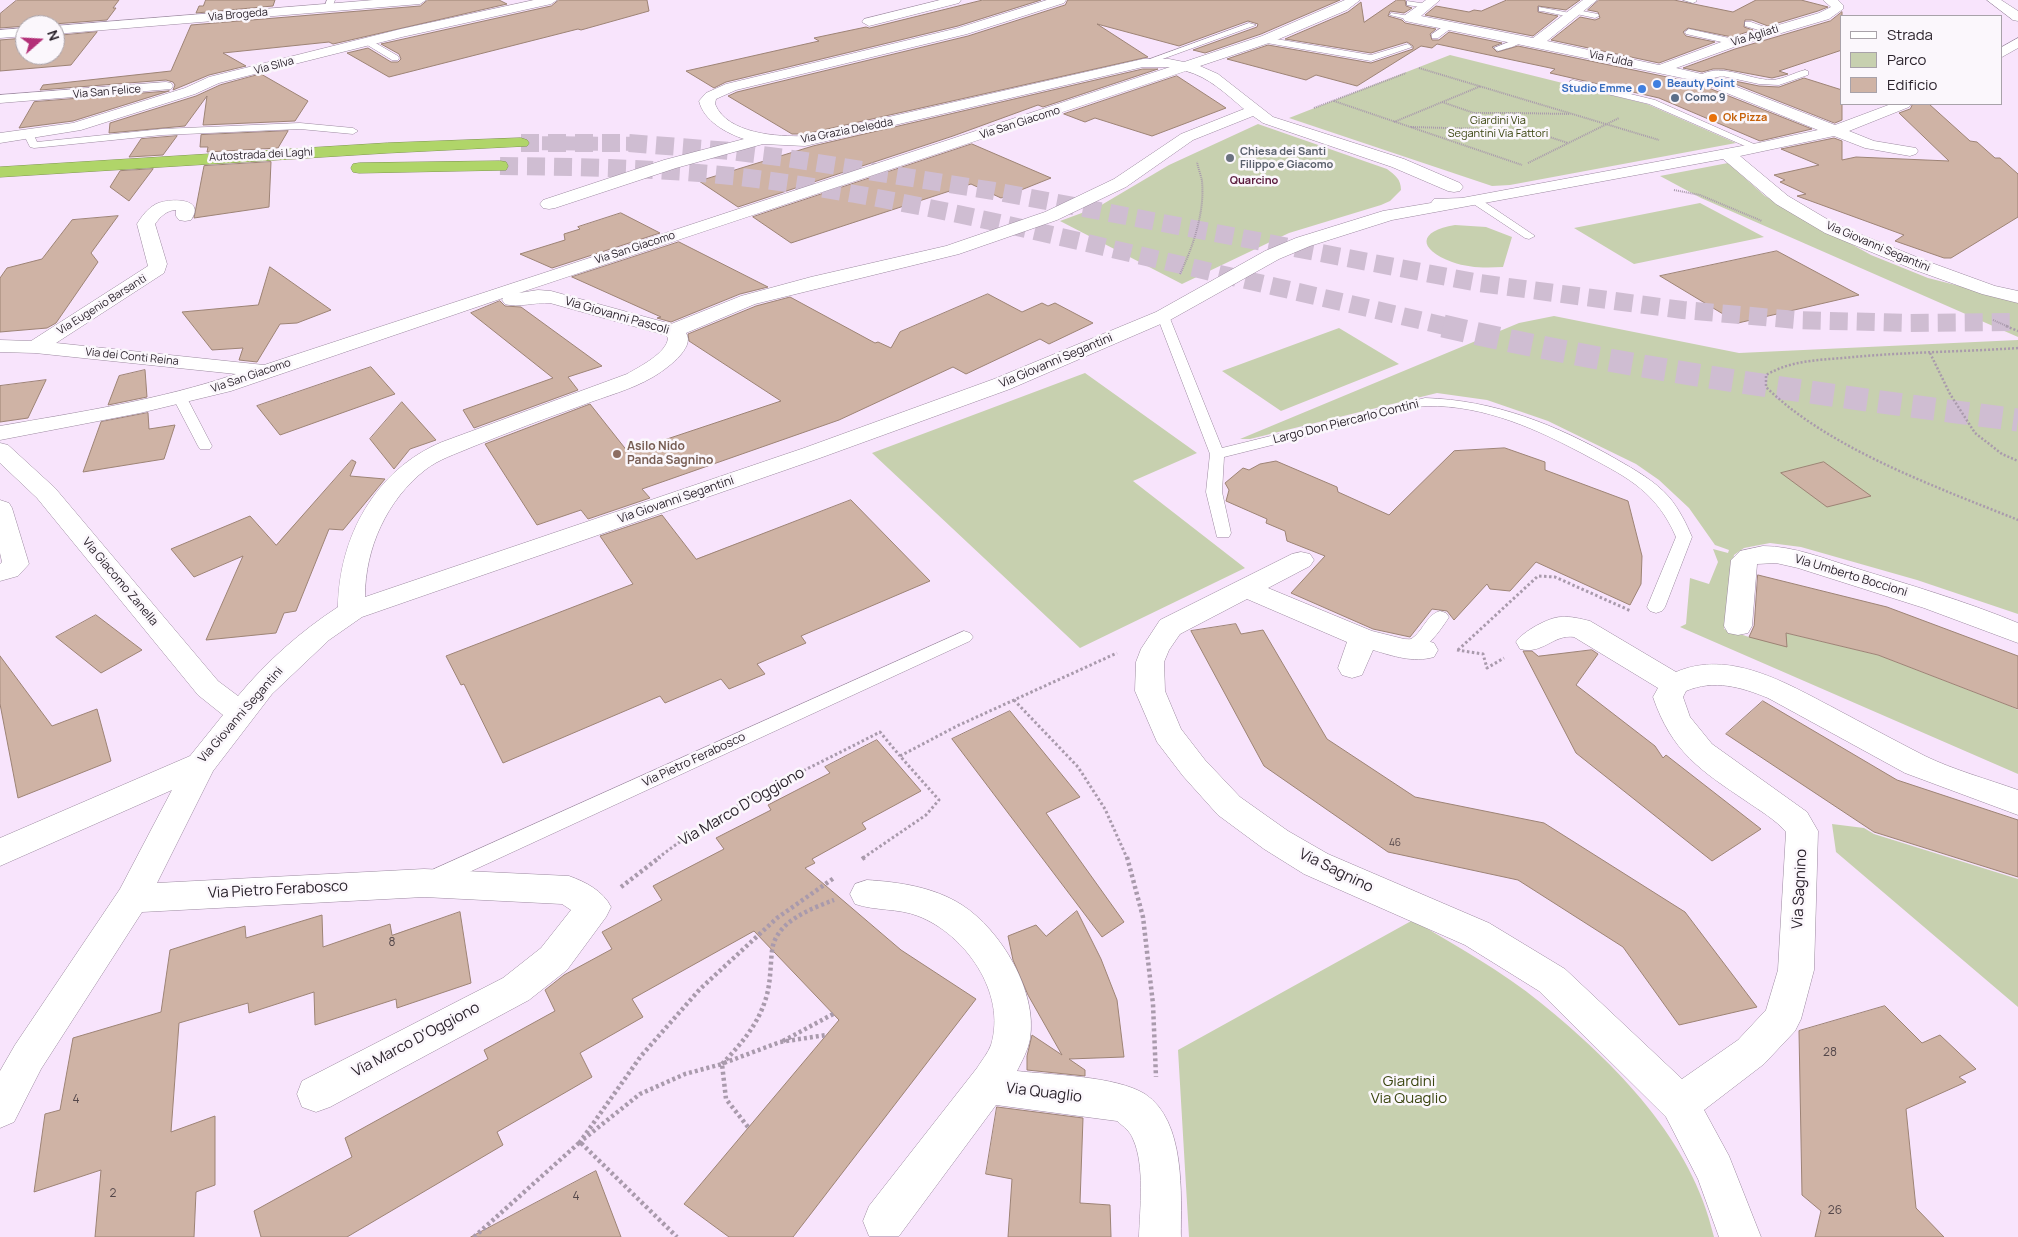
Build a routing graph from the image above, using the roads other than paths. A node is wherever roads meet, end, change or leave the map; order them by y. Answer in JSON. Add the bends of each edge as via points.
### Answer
{"nodes":[{"id":1,"x":311,"y":0,"type":"edge"},
{"id":2,"x":420,"y":0,"type":"edge"},
{"id":3,"x":551,"y":0,"type":"edge"},
{"id":4,"x":955,"y":0,"type":"edge"},
{"id":5,"x":1060,"y":0,"type":"edge"},
{"id":6,"x":1354,"y":0,"type":"edge"},
{"id":7,"x":1591,"y":0,"type":"edge"},
{"id":8,"x":1829,"y":0,"type":"edge"},
{"id":9,"x":1993,"y":0,"type":"edge"},
{"id":10,"x":1429,"y":2,"type":"edge"},
{"id":11,"x":1410,"y":3,"type":"dead end"},
{"id":12,"x":329,"y":4,"type":"edge"},
{"id":13,"x":1542,"y":9,"type":"dead end"},
{"id":14,"x":292,"y":10,"type":"junction"},
{"id":15,"x":1573,"y":13,"type":"junction"},
{"id":16,"x":1394,"y":15,"type":"dead end"},
{"id":17,"x":1595,"y":16,"type":"dead end"},
{"id":18,"x":2018,"y":17,"type":"edge"},
{"id":19,"x":1410,"y":18,"type":"junction"},
{"id":20,"x":869,"y":22,"type":"dead end"},
{"id":21,"x":1748,"y":24,"type":"dead end"},
{"id":22,"x":1252,"y":25,"type":"dead end"},
{"id":23,"x":1450,"y":26,"type":"junction"},
{"id":24,"x":1772,"y":26,"type":"junction"},
{"id":25,"x":65,"y":29,"type":"edge"},
{"id":26,"x":1688,"y":32,"type":"dead end"},
{"id":27,"x":15,"y":33,"type":"edge"},
{"id":28,"x":0,"y":34,"type":"edge"},
{"id":29,"x":1435,"y":36,"type":"dead end"},
{"id":30,"x":1264,"y":40,"type":"junction"},
{"id":31,"x":1521,"y":40,"type":"junction"},
{"id":32,"x":367,"y":41,"type":"junction"},
{"id":33,"x":1735,"y":42,"type":"junction"},
{"id":34,"x":2018,"y":42,"type":"edge"},
{"id":35,"x":1536,"y":43,"type":"junction"},
{"id":36,"x":1408,"y":47,"type":"dead end"},
{"id":37,"x":1498,"y":48,"type":"dead end"},
{"id":38,"x":2003,"y":51,"type":"edge"},
{"id":39,"x":395,"y":58,"type":"dead end"},
{"id":40,"x":1143,"y":63,"type":"junction"},
{"id":41,"x":1185,"y":66,"type":"junction"},
{"id":42,"x":1661,"y":69,"type":"junction"},
{"id":43,"x":1805,"y":73,"type":"dead end"},
{"id":44,"x":1701,"y":78,"type":"junction"},
{"id":45,"x":214,"y":80,"type":"junction"},
{"id":46,"x":1573,"y":83,"type":"dead end"},
{"id":47,"x":1716,"y":84,"type":"junction"},
{"id":48,"x":1776,"y":91,"type":"dead end"},
{"id":49,"x":0,"y":99,"type":"edge"},
{"id":50,"x":1901,"y":105,"type":"edge"},
{"id":51,"x":1255,"y":110,"type":"junction"},
{"id":52,"x":353,"y":131,"type":"dead end"},
{"id":53,"x":1834,"y":131,"type":"junction"},
{"id":54,"x":29,"y":135,"type":"junction"},
{"id":55,"x":0,"y":138,"type":"edge"},
{"id":56,"x":760,"y":140,"type":"junction"},
{"id":57,"x":521,"y":143,"type":"tunnel mouth"},
{"id":58,"x":1758,"y":148,"type":"junction"},
{"id":59,"x":1910,"y":151,"type":"dead end"},
{"id":60,"x":1720,"y":155,"type":"junction"},
{"id":61,"x":1398,"y":163,"type":"junction"},
{"id":62,"x":500,"y":166,"type":"tunnel mouth"},
{"id":63,"x":340,"y":168,"type":"dead end"},
{"id":64,"x":298,"y":169,"type":"dead end"},
{"id":65,"x":0,"y":172,"type":"edge"},
{"id":66,"x":0,"y":184,"type":"edge"},
{"id":67,"x":1424,"y":192,"type":"junction"},
{"id":68,"x":1465,"y":196,"type":"junction"},
{"id":69,"x":549,"y":204,"type":"dead end"},
{"id":70,"x":1398,"y":213,"type":"junction"},
{"id":71,"x":184,"y":216,"type":"dead end"},
{"id":72,"x":1529,"y":236,"type":"dead end"},
{"id":73,"x":2018,"y":297,"type":"edge"},
{"id":74,"x":1163,"y":316,"type":"junction"},
{"id":75,"x":672,"y":331,"type":"junction"},
{"id":76,"x":0,"y":346,"type":"edge"},
{"id":77,"x":35,"y":347,"type":"junction"},
{"id":78,"x":264,"y":371,"type":"junction"},
{"id":79,"x":223,"y":386,"type":"junction"},
{"id":80,"x":180,"y":398,"type":"junction"},
{"id":81,"x":0,"y":433,"type":"edge"},
{"id":82,"x":205,"y":446,"type":"dead end"},
{"id":83,"x":0,"y":450,"type":"edge"},
{"id":84,"x":1217,"y":454,"type":"junction"},
{"id":85,"x":0,"y":508,"type":"edge"},
{"id":86,"x":1223,"y":533,"type":"dead end"},
{"id":87,"x":1301,"y":560,"type":"dead end"},
{"id":88,"x":0,"y":573,"type":"edge"},
{"id":89,"x":1244,"y":588,"type":"junction"},
{"id":90,"x":1656,"y":607,"type":"dead end"},
{"id":91,"x":352,"y":611,"type":"junction"},
{"id":92,"x":1440,"y":617,"type":"dead end"},
{"id":93,"x":1738,"y":626,"type":"dead end"},
{"id":94,"x":2018,"y":634,"type":"edge"},
{"id":95,"x":964,"y":637,"type":"dead end"},
{"id":96,"x":1363,"y":638,"type":"junction"},
{"id":97,"x":1530,"y":642,"type":"road end"},
{"id":98,"x":1414,"y":650,"type":"joint"},
{"id":99,"x":1352,"y":668,"type":"dead end"},
{"id":100,"x":1674,"y":684,"type":"junction"},
{"id":101,"x":240,"y":713,"type":"junction"},
{"id":102,"x":201,"y":764,"type":"junction"},
{"id":103,"x":2018,"y":802,"type":"edge"},
{"id":104,"x":0,"y":853,"type":"edge"},
{"id":105,"x":856,"y":876,"type":"road end"},
{"id":106,"x":424,"y":883,"type":"junction"},
{"id":107,"x":132,"y":899,"type":"junction"},
{"id":108,"x":594,"y":908,"type":"joint"},
{"id":109,"x":987,"y":1086,"type":"junction"},
{"id":110,"x":316,"y":1094,"type":"dead end"},
{"id":111,"x":1680,"y":1104,"type":"junction"},
{"id":112,"x":0,"y":1109,"type":"edge"},
{"id":113,"x":884,"y":1221,"type":"dead end"},
{"id":114,"x":1160,"y":1237,"type":"edge"},
{"id":115,"x":1740,"y":1237,"type":"edge"}],
"edges":[{"from":1,"to":14,"type":"street"},
{"from":2,"to":12,"type":"street","name":"Via Brogeda"},
{"from":3,"to":32,"type":"street","name":"Via Silva"},
{"from":4,"to":20,"type":"street"},
{"from":5,"to":56,"type":"street","name":"Via Grazia Deledda","via":[[983,26],[731,88],[711,96],[707,101],[708,107],[716,116],[739,133]]},
{"from":6,"to":30,"type":"street","name":"Via San Giacomo"},
{"from":7,"to":15,"type":"street"},
{"from":8,"to":24,"type":"street","name":"Via Agliati","via":[[1837,5],[1834,12],[1792,25]]},
{"from":9,"to":18,"type":"street"},
{"from":10,"to":11,"type":"lane"},
{"from":10,"to":19,"type":"street"},
{"from":12,"to":14,"type":"street","name":"Via Brogeda"},
{"from":13,"to":15,"type":"lane"},
{"from":14,"to":25,"type":"street","name":"Via Brogeda"},
{"from":15,"to":17,"type":"lane"},
{"from":15,"to":35,"type":"street"},
{"from":16,"to":19,"type":"lane"},
{"from":19,"to":23,"type":"street","name":"Via Fulda"},
{"from":21,"to":24,"type":"lane"},
{"from":22,"to":40,"type":"lane"},
{"from":23,"to":29,"type":"lane"},
{"from":23,"to":31,"type":"street","name":"Via Fulda"},
{"from":24,"to":33,"type":"street","name":"Via Agliati"},
{"from":26,"to":33,"type":"lane"},
{"from":27,"to":28,"type":"street"},
{"from":30,"to":36,"type":"lane","name":"Via San Giacomo","via":[[1372,58]]},
{"from":30,"to":41,"type":"street","name":"Via San Giacomo"},
{"from":31,"to":35,"type":"street","name":"Via Fulda"},
{"from":31,"to":37,"type":"lane"},
{"from":32,"to":39,"type":"lane"},
{"from":32,"to":45,"type":"street","name":"Via Silva"},
{"from":33,"to":42,"type":"street","name":"Via Agliati"},
{"from":34,"to":38,"type":"street"},
{"from":35,"to":42,"type":"street","name":"Via Fulda"},
{"from":40,"to":41,"type":"street","name":"Via Grazia Deledda"},
{"from":40,"to":56,"type":"street","name":"Via Grazia Deledda","via":[[819,138],[791,142]]},
{"from":41,"to":51,"type":"street","name":"Via Grazia Deledda","via":[[1213,77]]},
{"from":41,"to":78,"type":"street","name":"Via San Giacomo"},
{"from":42,"to":44,"type":"street","name":"Via Fulda"},
{"from":43,"to":44,"type":"lane","via":[[1779,82],[1724,72]]},
{"from":44,"to":47,"type":"street","name":"Via Fulda"},
{"from":45,"to":49,"type":"street","name":"Via San Felice","via":[[132,90]]},
{"from":45,"to":54,"type":"street","name":"Via Silva","via":[[190,91],[75,127]]},
{"from":46,"to":58,"type":"lane","via":[[1652,102]]},
{"from":47,"to":48,"type":"lane","via":[[1732,78]]},
{"from":47,"to":53,"type":"street","name":"Via Fulda"},
{"from":50,"to":53,"type":"street","name":"Via Giovanni Segantini"},
{"from":51,"to":61,"type":"street","name":"Via Grazia Deledda","via":[[1276,123]]},
{"from":51,"to":75,"type":"street","via":[[1187,137],[1120,183],[1051,216],[952,250],[748,300]]},
{"from":52,"to":54,"type":"lane","via":[[300,126],[162,132],[34,144]]},
{"from":53,"to":58,"type":"street","name":"Via Giovanni Segantini"},
{"from":53,"to":59,"type":"street","via":[[1871,145]]},
{"from":54,"to":55,"type":"street","name":"Via Silva"},
{"from":56,"to":69,"type":"street","via":[[670,164]]},
{"from":57,"to":65,"type":"highway","name":"Autostrada dei Laghi"},
{"from":58,"to":60,"type":"street","name":"Via Giovanni Segantini"},
{"from":60,"to":68,"type":"street","name":"Via Giovanni Segantini","via":[[1541,188]]},
{"from":60,"to":73,"type":"street","name":"Via Giovanni Segantini","via":[[1782,200],[1831,228],[1922,266]]},
{"from":61,"to":67,"type":"street"},
{"from":61,"to":68,"type":"street","name":"Via Grazia Deledda"},
{"from":62,"to":63,"type":"highway"},
{"from":64,"to":66,"type":"highway","name":"Autostrada dei Laghi"},
{"from":67,"to":68,"type":"street","via":[[1437,202]]},
{"from":67,"to":70,"type":"street","name":"Via Giovanni Segantini"},
{"from":68,"to":70,"type":"street","name":"Via Giovanni Segantini"},
{"from":68,"to":72,"type":"lane"},
{"from":70,"to":74,"type":"street","name":"Via Giovanni Segantini","via":[[1334,230],[1272,255]]},
{"from":71,"to":77,"type":"street","name":"Via Eugenio Barsanti","via":[[185,207],[179,204],[163,207],[152,214],[146,224],[157,269]]},
{"from":74,"to":84,"type":"lane"},
{"from":74,"to":91,"type":"street","name":"Via Giovanni Segantini","via":[[1002,384]]},
{"from":75,"to":79,"type":"street","name":"Via Giovanni Pascoli","via":[[551,297],[527,296],[252,383]]},
{"from":75,"to":91,"type":"street","name":"Via Giovanni Pascoli","via":[[678,336],[678,344],[671,354],[643,375],[504,425],[443,450],[410,470],[385,499],[361,540],[351,587]]},
{"from":76,"to":77,"type":"street","name":"Via dei Conti Reina"},
{"from":77,"to":78,"type":"street","name":"Via dei Conti Reina"},
{"from":78,"to":79,"type":"street","name":"Via San Giacomo"},
{"from":79,"to":80,"type":"street","name":"Via San Giacomo"},
{"from":80,"to":81,"type":"street","name":"Via San Giacomo"},
{"from":80,"to":82,"type":"lane"},
{"from":83,"to":101,"type":"street","name":"Via Giacomo Zanella","via":[[46,493],[208,688]]},
{"from":84,"to":86,"type":"lane","via":[[1214,492]]},
{"from":84,"to":90,"type":"lane","name":"Largo Don Piercarlo Contini","via":[[1425,402],[1468,404],[1525,420],[1588,450],[1632,476],[1662,499],[1676,517],[1684,537]]},
{"from":85,"to":88,"type":"street","via":[[16,564]]},
{"from":87,"to":89,"type":"street","name":"Via Sagnino"},
{"from":89,"to":96,"type":"street"},
{"from":89,"to":111,"type":"street","name":"Via Sagnino","via":[[1170,627],[1150,662],[1150,691],[1168,734],[1194,768],[1229,806],[1316,864],[1476,934],[1552,980]]},
{"from":91,"to":101,"type":"street","name":"Via Giovanni Segantini","via":[[319,633],[290,659]]},
{"from":92,"to":98,"type":"lane"},
{"from":93,"to":94,"type":"street","name":"Via Umberto Boccioni","via":[[1744,560],[1752,555],[1765,554],[1798,560],[1915,595]]},
{"from":95,"to":106,"type":"lane","name":"Via Pietro Ferabosco"},
{"from":96,"to":98,"type":"street"},
{"from":96,"to":99,"type":"street"},
{"from":97,"to":100,"type":"street","via":[[1561,626],[1580,628]]},
{"from":100,"to":103,"type":"street","via":[[1693,676],[1716,674],[1749,679],[1916,765]]},
{"from":100,"to":111,"type":"street","name":"Via Sagnino","via":[[1668,696],[1677,721],[1692,743],[1796,821],[1803,841],[1796,970],[1782,1019],[1750,1052]]},
{"from":101,"to":102,"type":"street","name":"Via Giovanni Segantini"},
{"from":102,"to":104,"type":"street","name":"Via Giovanni Segantini"},
{"from":102,"to":107,"type":"street"},
{"from":105,"to":109,"type":"street","via":[[889,894],[944,911],[969,928],[996,965],[1008,994],[1011,1039],[1004,1061]]},
{"from":106,"to":107,"type":"street","name":"Via Pietro Ferabosco"},
{"from":106,"to":108,"type":"street","name":"Via Pietro Ferabosco","via":[[569,890]]},
{"from":107,"to":112,"type":"street","via":[[28,1057]]},
{"from":108,"to":110,"type":"street","name":"Via Marco D'Oggiono","via":[[554,959],[516,989]]},
{"from":109,"to":113,"type":"street"},
{"from":109,"to":114,"type":"street","name":"Via Quaglio","via":[[1112,1101],[1131,1108],[1144,1120],[1160,1165]]},
{"from":111,"to":115,"type":"street","name":"Via Sagnino","via":[[1715,1170]]}]}
